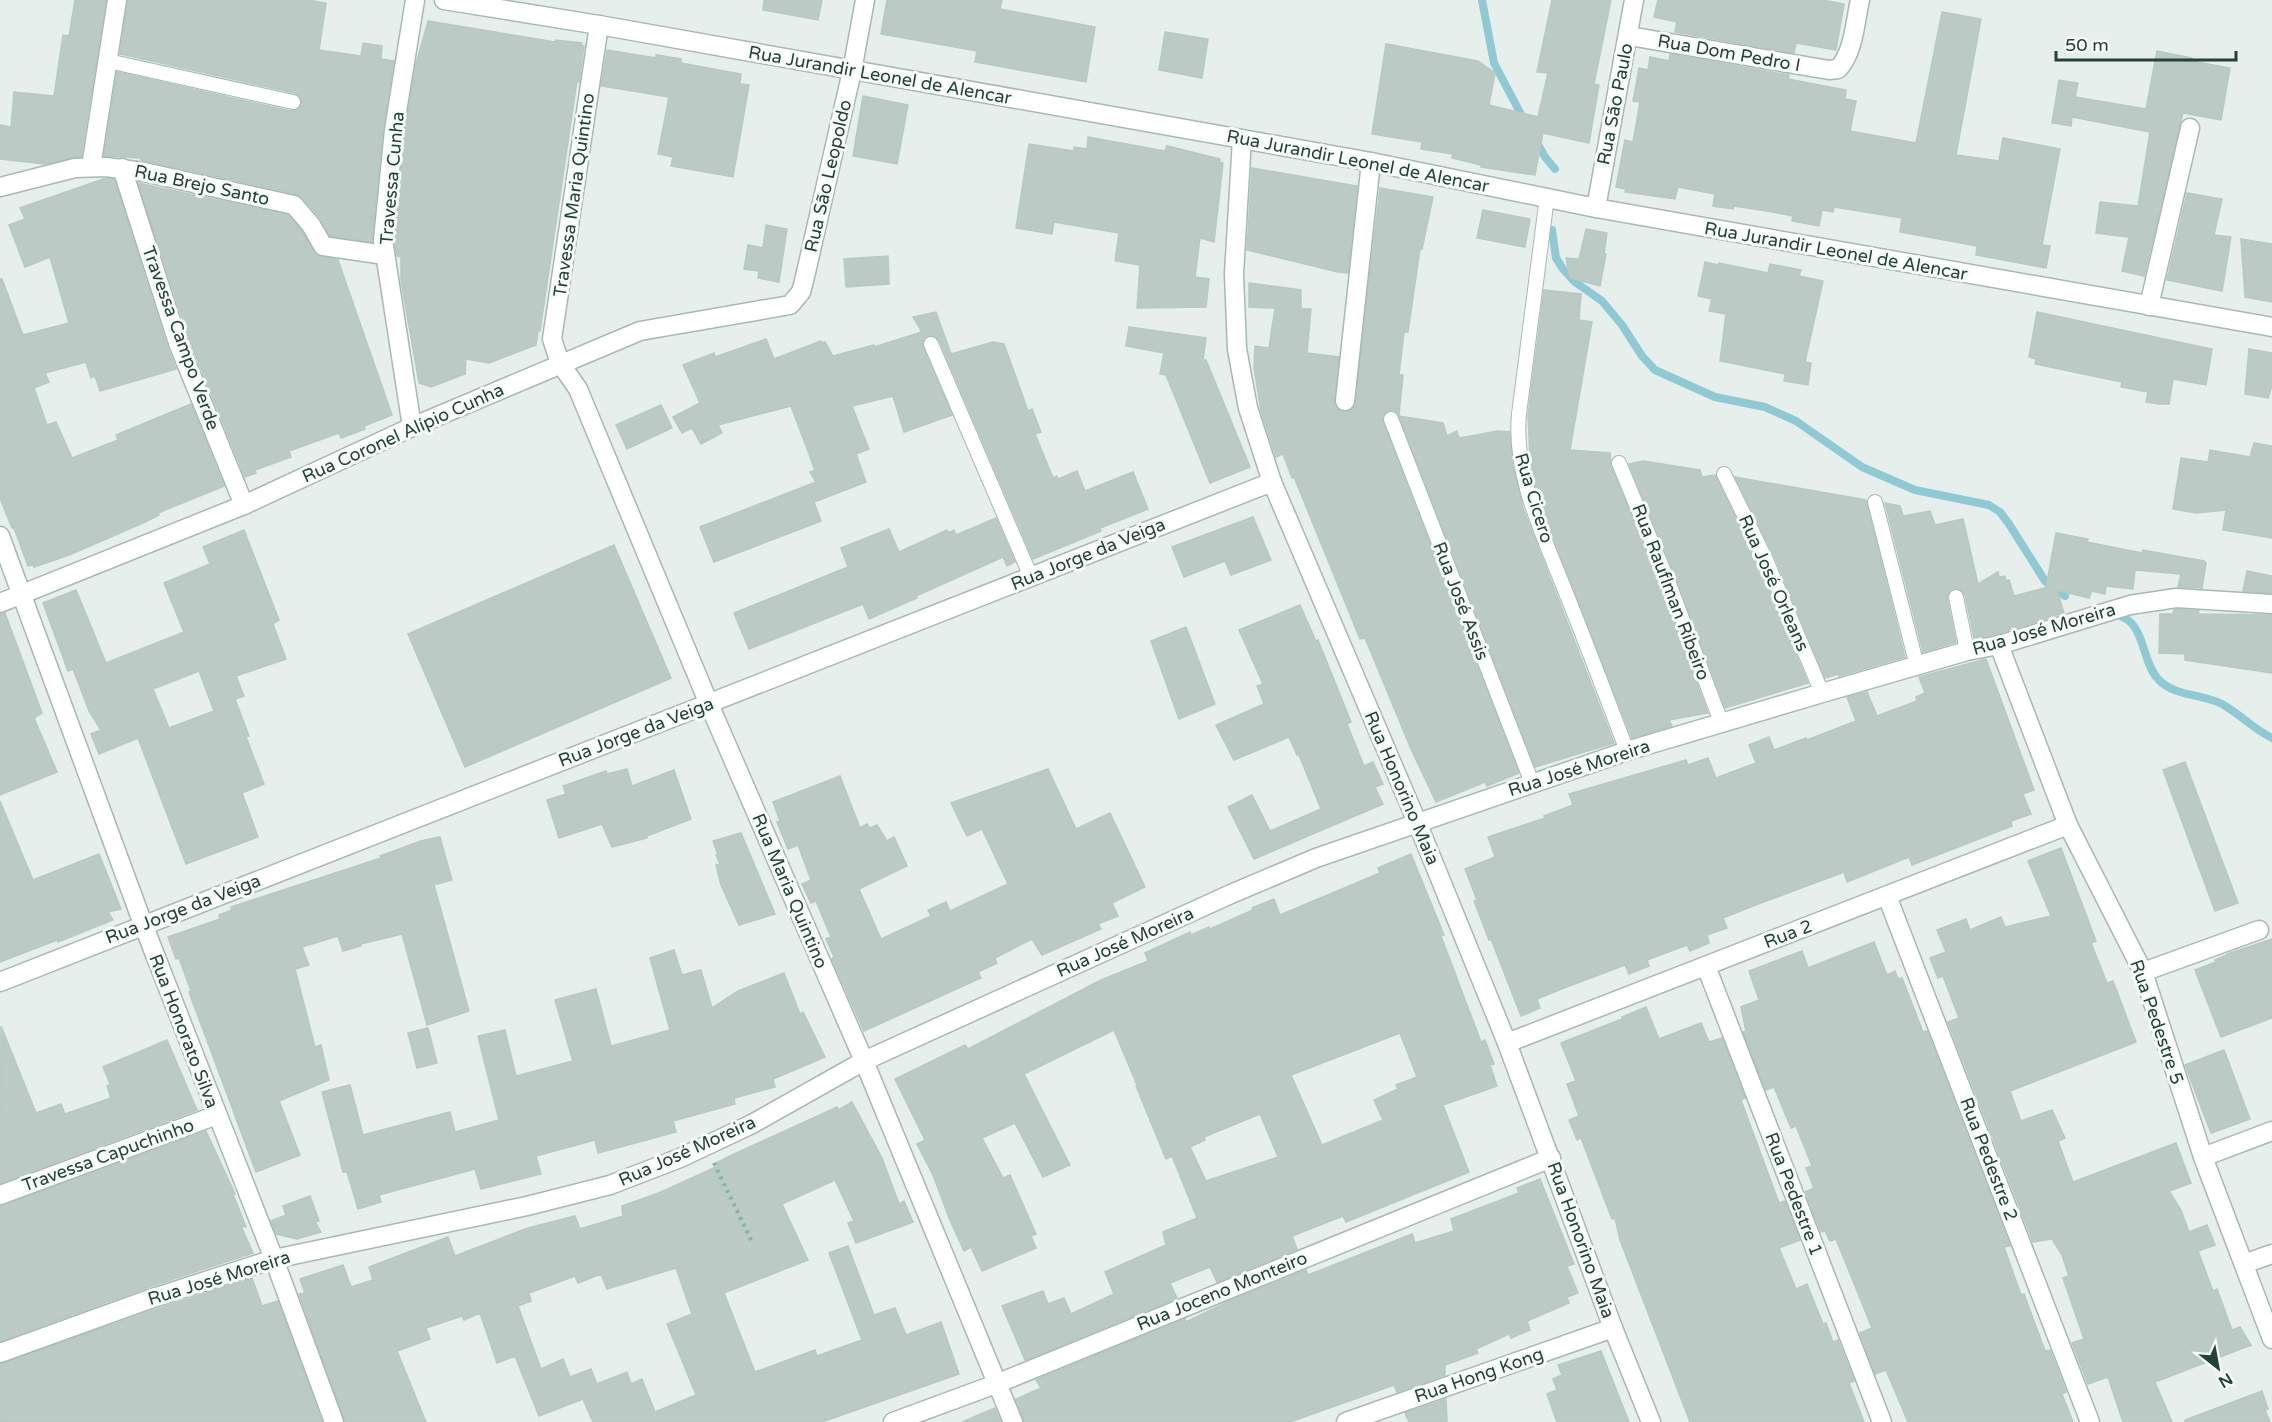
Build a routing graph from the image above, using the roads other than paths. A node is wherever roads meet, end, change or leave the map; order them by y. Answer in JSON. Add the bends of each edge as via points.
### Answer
{"nodes":[{"id":1,"x":117,"y":0,"type":"edge"},
{"id":2,"x":415,"y":0,"type":"edge"},
{"id":3,"x":444,"y":0,"type":"edge"},
{"id":4,"x":865,"y":0,"type":"edge"},
{"id":5,"x":1634,"y":0,"type":"edge"},
{"id":6,"x":1860,"y":0,"type":"edge"},
{"id":7,"x":599,"y":25,"type":"junction"},
{"id":8,"x":1629,"y":36,"type":"junction"},
{"id":9,"x":108,"y":61,"type":"junction"},
{"id":10,"x":852,"y":71,"type":"junction"},
{"id":11,"x":293,"y":102,"type":"dead end"},
{"id":12,"x":2190,"y":128,"type":"dead end"},
{"id":13,"x":1242,"y":139,"type":"junction"},
{"id":14,"x":1371,"y":162,"type":"junction"},
{"id":15,"x":91,"y":167,"type":"junction"},
{"id":16,"x":122,"y":168,"type":"junction"},
{"id":17,"x":0,"y":187,"type":"edge"},
{"id":18,"x":1547,"y":197,"type":"junction"},
{"id":19,"x":1596,"y":208,"type":"junction"},
{"id":20,"x":385,"y":255,"type":"junction"},
{"id":21,"x":804,"y":281,"type":"joint"},
{"id":22,"x":2149,"y":306,"type":"junction"},
{"id":23,"x":2272,"y":327,"type":"edge"},
{"id":24,"x":931,"y":344,"type":"dead end"},
{"id":25,"x":560,"y":363,"type":"junction"},
{"id":26,"x":1345,"y":401,"type":"dead end"},
{"id":27,"x":1391,"y":419,"type":"dead end"},
{"id":28,"x":412,"y":427,"type":"junction"},
{"id":29,"x":1619,"y":463,"type":"dead end"},
{"id":30,"x":1724,"y":474,"type":"dead end"},
{"id":31,"x":1272,"y":482,"type":"junction"},
{"id":32,"x":1875,"y":502,"type":"dead end"},
{"id":33,"x":244,"y":505,"type":"junction"},
{"id":34,"x":0,"y":536,"type":"edge"},
{"id":35,"x":1030,"y":577,"type":"junction"},
{"id":36,"x":21,"y":596,"type":"junction"},
{"id":37,"x":1956,"y":597,"type":"dead end"},
{"id":38,"x":0,"y":603,"type":"edge"},
{"id":39,"x":2272,"y":604,"type":"edge"},
{"id":40,"x":1999,"y":645,"type":"junction"},
{"id":41,"x":1967,"y":651,"type":"junction"},
{"id":42,"x":1917,"y":666,"type":"junction"},
{"id":43,"x":1822,"y":693,"type":"junction"},
{"id":44,"x":709,"y":704,"type":"junction"},
{"id":45,"x":1721,"y":722,"type":"junction"},
{"id":46,"x":1627,"y":751,"type":"junction"},
{"id":47,"x":1532,"y":783,"type":"junction"},
{"id":48,"x":1417,"y":822,"type":"junction"},
{"id":49,"x":2068,"y":825,"type":"junction"},
{"id":50,"x":1887,"y":896,"type":"junction"},
{"id":51,"x":142,"y":924,"type":"junction"},
{"id":52,"x":2259,"y":930,"type":"dead end"},
{"id":53,"x":1706,"y":966,"type":"junction"},
{"id":54,"x":2143,"y":972,"type":"junction"},
{"id":55,"x":0,"y":982,"type":"edge"},
{"id":56,"x":1507,"y":1043,"type":"junction"},
{"id":57,"x":864,"y":1061,"type":"junction"},
{"id":58,"x":217,"y":1115,"type":"junction"},
{"id":59,"x":2272,"y":1131,"type":"edge"},
{"id":60,"x":2203,"y":1157,"type":"junction"},
{"id":61,"x":1551,"y":1158,"type":"junction"},
{"id":62,"x":0,"y":1195,"type":"edge"},
{"id":63,"x":2272,"y":1254,"type":"edge"},
{"id":64,"x":274,"y":1259,"type":"junction"},
{"id":65,"x":2244,"y":1264,"type":"junction"},
{"id":66,"x":1612,"y":1328,"type":"junction"},
{"id":67,"x":2272,"y":1339,"type":"edge"},
{"id":68,"x":0,"y":1353,"type":"edge"},
{"id":69,"x":996,"y":1383,"type":"junction"},
{"id":70,"x":332,"y":1422,"type":"edge"},
{"id":71,"x":893,"y":1422,"type":"edge"},
{"id":72,"x":1013,"y":1422,"type":"edge"},
{"id":73,"x":1346,"y":1422,"type":"edge"},
{"id":74,"x":1651,"y":1422,"type":"edge"},
{"id":75,"x":1882,"y":1422,"type":"edge"},
{"id":76,"x":2090,"y":1422,"type":"edge"}],
"edges":[{"from":1,"to":9,"type":"street"},
{"from":2,"to":20,"type":"street","name":"Travessa Cunha","via":[[394,130],[383,240]]},
{"from":3,"to":7,"type":"street","name":"Rua Jurandir Leonel de Alencar"},
{"from":4,"to":10,"type":"street","name":"Rua São Leopoldo"},
{"from":5,"to":8,"type":"street","name":"Rua São Paulo"},
{"from":6,"to":8,"type":"street","name":"Rua Dom Pedro I","via":[[1849,51],[1838,69]]},
{"from":7,"to":10,"type":"street","name":"Rua Jurandir Leonel de Alencar"},
{"from":7,"to":25,"type":"street","name":"Travessa Maria Quintino","via":[[552,339]]},
{"from":8,"to":19,"type":"street","name":"Rua São Paulo"},
{"from":9,"to":11,"type":"lane"},
{"from":9,"to":15,"type":"street"},
{"from":10,"to":13,"type":"street","name":"Rua Jurandir Leonel de Alencar"},
{"from":10,"to":21,"type":"street","name":"Rua São Leopoldo"},
{"from":12,"to":22,"type":"street"},
{"from":13,"to":14,"type":"street","name":"Rua Jurandir Leonel de Alencar"},
{"from":13,"to":31,"type":"street","name":"Rua Honorino Maia","via":[[1234,274],[1237,349],[1248,408]]},
{"from":14,"to":18,"type":"street","name":"Rua Jurandir Leonel de Alencar"},
{"from":14,"to":26,"type":"street"},
{"from":15,"to":16,"type":"street","name":"Rua Brejo Santo"},
{"from":15,"to":17,"type":"street","name":"Rua Brejo Santo"},
{"from":16,"to":20,"type":"street","name":"Rua Brejo Santo","via":[[294,205],[323,246]]},
{"from":16,"to":33,"type":"street","name":"Travessa Campo Verde","via":[[178,343]]},
{"from":18,"to":19,"type":"street","name":"Rua Jurandir Leonel de Alencar"},
{"from":18,"to":46,"type":"lane","name":"Rua Cicero","via":[[1519,414],[1519,459]]},
{"from":19,"to":22,"type":"street","name":"Rua Jurandir Leonel de Alencar"},
{"from":20,"to":28,"type":"street","name":"Travessa Cunha"},
{"from":21,"to":25,"type":"street","name":"Rua Coronel Alípio Cunha","via":[[801,292],[790,304],[639,331]]},
{"from":22,"to":23,"type":"street","name":"Rua Jurandir Leonel de Alencar"},
{"from":24,"to":35,"type":"lane"},
{"from":25,"to":28,"type":"street","name":"Rua Coronel Alípio Cunha"},
{"from":25,"to":44,"type":"street","name":"Rua Maria Quintino","via":[[578,389]]},
{"from":27,"to":47,"type":"lane","name":"Rua José Assis"},
{"from":28,"to":33,"type":"street","name":"Rua Coronel Alípio Cunha"},
{"from":29,"to":45,"type":"lane","name":"Rua Rauflman Ribeiro"},
{"from":30,"to":43,"type":"lane","name":"Rua José Orleans"},
{"from":31,"to":35,"type":"street","name":"Rua Jorge da Veiga"},
{"from":31,"to":48,"type":"street","name":"Rua Honorino Maia"},
{"from":32,"to":42,"type":"lane"},
{"from":33,"to":36,"type":"street","name":"Rua Coronel Alípio Cunha"},
{"from":34,"to":36,"type":"street","name":"Rua Honorato Silva"},
{"from":35,"to":44,"type":"street","name":"Rua Jorge da Veiga"},
{"from":36,"to":38,"type":"street","name":"Rua Coronel Alípio Cunha"},
{"from":36,"to":51,"type":"street","name":"Rua Honorato Silva"},
{"from":37,"to":41,"type":"lane"},
{"from":39,"to":40,"type":"street","name":"Rua José Moreira","via":[[2176,598],[2130,605]]},
{"from":40,"to":41,"type":"street","name":"Rua José Moreira"},
{"from":40,"to":49,"type":"street","name":"Rua Pedestre 5"},
{"from":41,"to":42,"type":"street","name":"Rua José Moreira"},
{"from":42,"to":43,"type":"street","name":"Rua José Moreira"},
{"from":43,"to":45,"type":"street","name":"Rua José Moreira"},
{"from":44,"to":51,"type":"street","name":"Rua Jorge da Veiga"},
{"from":44,"to":57,"type":"street","name":"Rua Maria Quintino"},
{"from":45,"to":46,"type":"street","name":"Rua José Moreira"},
{"from":46,"to":47,"type":"street","name":"Rua José Moreira"},
{"from":47,"to":48,"type":"street","name":"Rua José Moreira"},
{"from":48,"to":56,"type":"street","name":"Rua Honorino Maia"},
{"from":48,"to":57,"type":"street","name":"Rua José Moreira","via":[[1231,894]]},
{"from":49,"to":50,"type":"street","name":"Rua 2"},
{"from":49,"to":54,"type":"street","name":"Rua Pedestre 5"},
{"from":50,"to":53,"type":"street","name":"Rua 2"},
{"from":50,"to":76,"type":"street","name":"Rua Pedestre 2"},
{"from":51,"to":55,"type":"street","name":"Rua Jorge da Veiga"},
{"from":51,"to":58,"type":"street","name":"Rua Honorato Silva"},
{"from":52,"to":54,"type":"street"},
{"from":53,"to":56,"type":"street","name":"Rua 2"},
{"from":53,"to":75,"type":"street","name":"Rua Pedestre 1"},
{"from":54,"to":60,"type":"street","name":"Rua Pedestre 5"},
{"from":56,"to":61,"type":"street","name":"Rua Honorino Maia"},
{"from":57,"to":64,"type":"street","name":"Rua José Moreira","via":[[752,1124],[610,1185]]},
{"from":57,"to":69,"type":"street","name":"Rua Maria Quintino"},
{"from":58,"to":62,"type":"street","name":"Travessa Capuchinho"},
{"from":58,"to":64,"type":"street","name":"Rua Honorato Silva"},
{"from":59,"to":60,"type":"street"},
{"from":60,"to":65,"type":"street","name":"Rua Pedestre 5"},
{"from":61,"to":66,"type":"street","name":"Rua Honorino Maia"},
{"from":61,"to":69,"type":"street","name":"Rua Joceno Monteiro"},
{"from":63,"to":65,"type":"street"},
{"from":64,"to":68,"type":"street","name":"Rua José Moreira"},
{"from":64,"to":70,"type":"street","name":"Rua Honorato Silva"},
{"from":65,"to":67,"type":"street","name":"Rua Pedestre 5"},
{"from":66,"to":73,"type":"street","name":"Rua Hong Kong"},
{"from":66,"to":74,"type":"street","name":"Rua Honorino Maia"},
{"from":69,"to":71,"type":"street","name":"Rua Joceno Monteiro"},
{"from":69,"to":72,"type":"street","name":"Rua Maria Quintino"}]}
